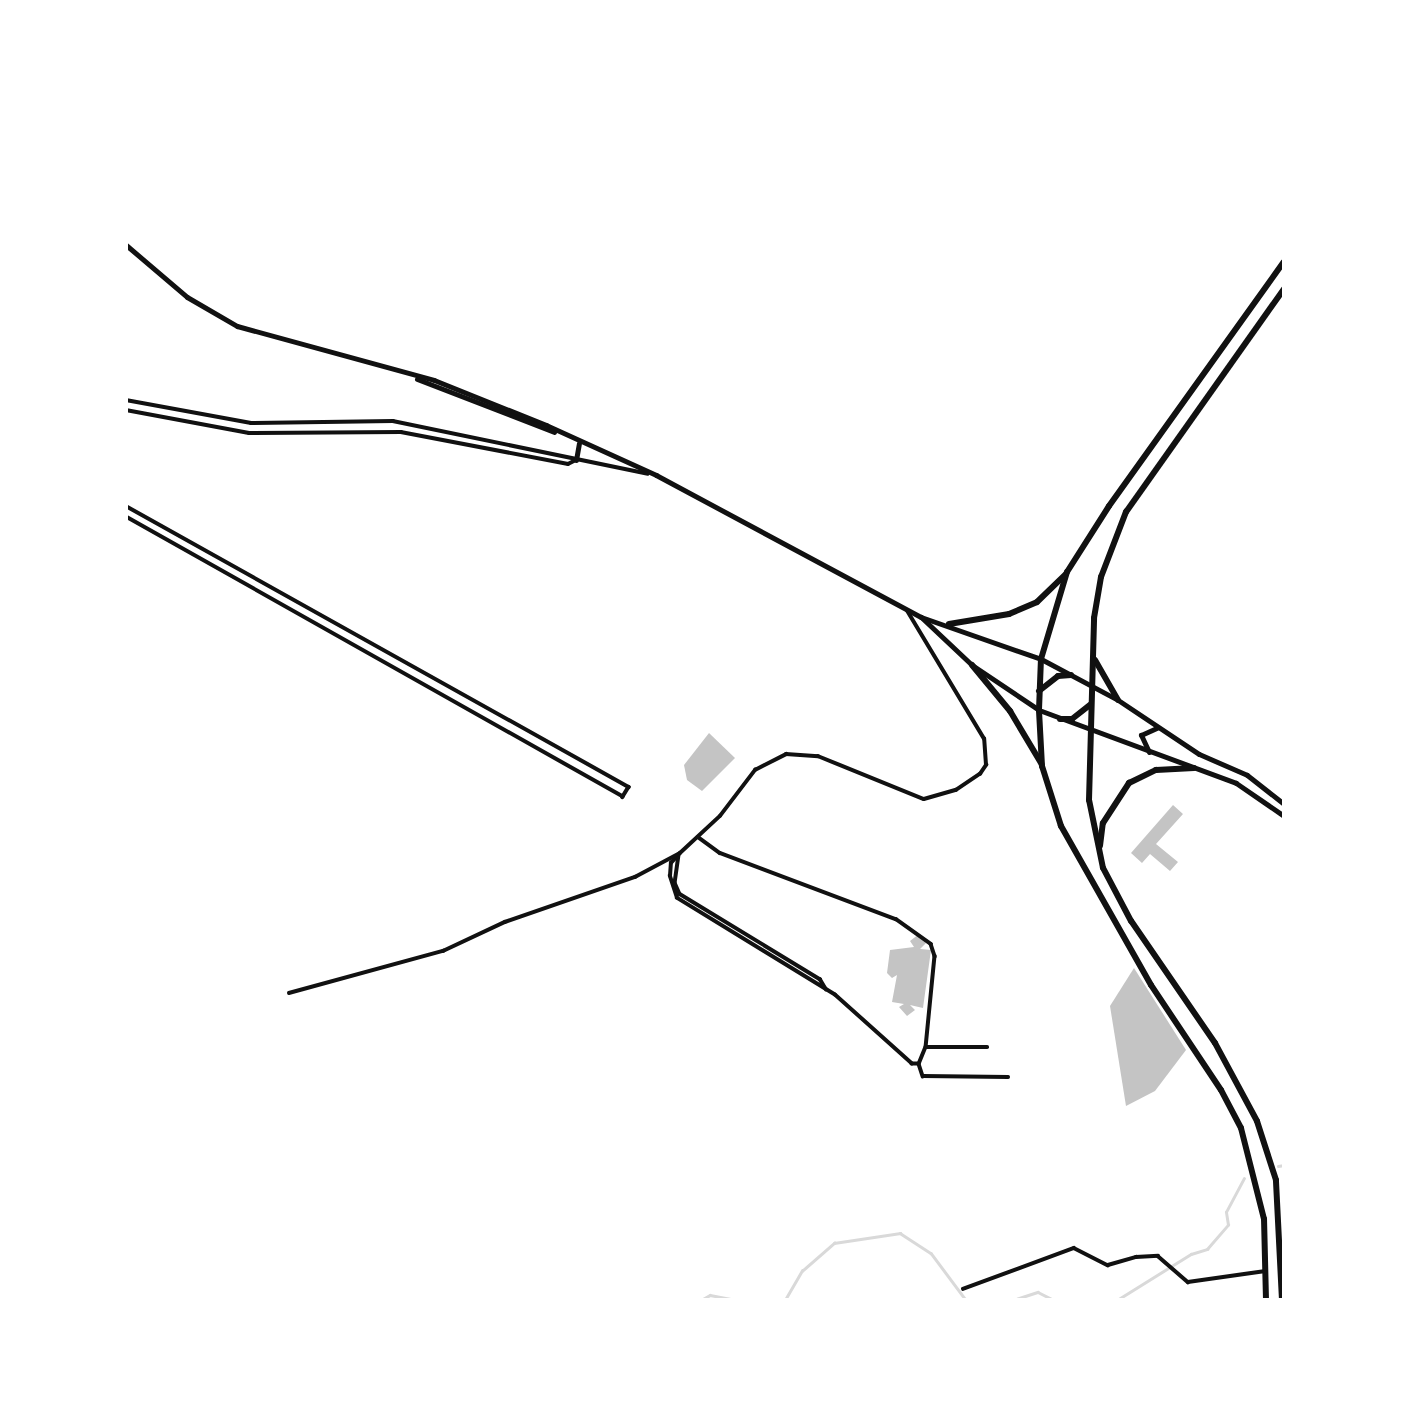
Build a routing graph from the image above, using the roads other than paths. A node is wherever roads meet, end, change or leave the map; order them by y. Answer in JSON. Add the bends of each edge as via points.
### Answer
{"nodes":[{"id":1,"x":126,"y":245,"type":"edge"},
{"id":2,"x":1284,"y":262,"type":"edge"},
{"id":3,"x":1284,"y":289,"type":"edge"},
{"id":4,"x":126,"y":400,"type":"edge"},
{"id":5,"x":126,"y":410,"type":"edge"},
{"id":6,"x":579,"y":443,"type":"junction"},
{"id":7,"x":576,"y":460,"type":"junction"},
{"id":8,"x":656,"y":475,"type":"junction"},
{"id":9,"x":126,"y":506,"type":"edge"},
{"id":10,"x":127,"y":518,"type":"edge"},
{"id":11,"x":1067,"y":572,"type":"junction"},
{"id":12,"x":906,"y":609,"type":"junction"},
{"id":13,"x":921,"y":617,"type":"junction"},
{"id":14,"x":949,"y":624,"type":"junction"},
{"id":15,"x":1093,"y":648,"type":"junction"},
{"id":16,"x":1041,"y":659,"type":"junction"},
{"id":17,"x":972,"y":664,"type":"junction"},
{"id":18,"x":1070,"y":675,"type":"junction"},
{"id":19,"x":1092,"y":686,"type":"junction"},
{"id":20,"x":1039,"y":691,"type":"junction"},
{"id":21,"x":1118,"y":700,"type":"junction"},
{"id":22,"x":1091,"y":704,"type":"junction"},
{"id":23,"x":1039,"y":710,"type":"junction"},
{"id":24,"x":1060,"y":719,"type":"junction"},
{"id":25,"x":1157,"y":728,"type":"junction"},
{"id":26,"x":1090,"y":732,"type":"junction"},
{"id":27,"x":1153,"y":755,"type":"junction"},
{"id":28,"x":1042,"y":766,"type":"junction"},
{"id":29,"x":1194,"y":768,"type":"junction"},
{"id":30,"x":1284,"y":804,"type":"edge"},
{"id":31,"x":1284,"y":816,"type":"edge"},
{"id":32,"x":698,"y":837,"type":"junction"},
{"id":33,"x":1099,"y":852,"type":"junction"},
{"id":34,"x":680,"y":853,"type":"junction"},
{"id":35,"x":289,"y":993,"type":"dead end"},
{"id":36,"x":926,"y":1047,"type":"junction"},
{"id":37,"x":987,"y":1047,"type":"dead end"},
{"id":38,"x":919,"y":1064,"type":"junction"},
{"id":39,"x":1008,"y":1077,"type":"dead end"},
{"id":40,"x":1268,"y":1271,"type":"junction"},
{"id":41,"x":962,"y":1289,"type":"dead end"},
{"id":42,"x":1266,"y":1300,"type":"edge"},
{"id":43,"x":1282,"y":1300,"type":"edge"}],
"edges":[{"from":1,"to":6,"type":"main road","via":[[187,297],[237,326],[434,380]]},
{"from":2,"to":11,"type":"highway"},
{"from":3,"to":15,"type":"highway","via":[[1126,512],[1101,577]]},
{"from":4,"to":7,"type":"street","via":[[250,423],[393,421]]},
{"from":5,"to":7,"type":"street","via":[[249,433],[401,432],[568,464]]},
{"from":6,"to":7,"type":"main road"},
{"from":6,"to":8,"type":"main road"},
{"from":7,"to":8,"type":"street"},
{"from":8,"to":12,"type":"main road"},
{"from":9,"to":10,"type":"street","via":[[629,787],[623,797]]},
{"from":11,"to":14,"type":"highway","via":[[1037,602],[1009,614]]},
{"from":11,"to":16,"type":"highway"},
{"from":12,"to":13,"type":"main road"},
{"from":12,"to":32,"type":"street","via":[[984,739],[986,765],[980,774],[956,790],[924,799],[818,756],[786,754],[762,763]]},
{"from":13,"to":14,"type":"main road"},
{"from":13,"to":17,"type":"main road"},
{"from":14,"to":16,"type":"main road"},
{"from":15,"to":19,"type":"highway"},
{"from":15,"to":21,"type":"highway","via":[[1102,678]]},
{"from":16,"to":18,"type":"main road"},
{"from":16,"to":20,"type":"highway"},
{"from":17,"to":23,"type":"main road"},
{"from":17,"to":28,"type":"highway","via":[[1010,711]]},
{"from":18,"to":19,"type":"main road"},
{"from":18,"to":20,"type":"highway","via":[[1058,676]]},
{"from":19,"to":21,"type":"main road"},
{"from":19,"to":22,"type":"highway"},
{"from":20,"to":23,"type":"highway"},
{"from":21,"to":25,"type":"main road"},
{"from":22,"to":24,"type":"highway","via":[[1083,713]]},
{"from":22,"to":26,"type":"highway"},
{"from":23,"to":24,"type":"main road"},
{"from":23,"to":28,"type":"highway"},
{"from":24,"to":26,"type":"main road"},
{"from":25,"to":27,"type":"main road","via":[[1141,735]]},
{"from":25,"to":30,"type":"main road","via":[[1247,775]]},
{"from":26,"to":27,"type":"main road"},
{"from":26,"to":33,"type":"highway","via":[[1089,800]]},
{"from":27,"to":29,"type":"main road"},
{"from":28,"to":40,"type":"highway","via":[[1061,826],[1151,985],[1241,1128],[1259,1187]]},
{"from":29,"to":31,"type":"main road","via":[[1236,783]]},
{"from":29,"to":33,"type":"highway","via":[[1156,770],[1129,783],[1103,823]]},
{"from":32,"to":34,"type":"street"},
{"from":32,"to":36,"type":"street","via":[[720,853],[842,896],[919,931],[935,956]]},
{"from":33,"to":43,"type":"highway","via":[[1131,921],[1196,1012],[1257,1121],[1276,1180]]},
{"from":34,"to":35,"type":"street","via":[[635,877],[505,922],[443,951]]},
{"from":34,"to":38,"type":"street","via":[[671,863],[670,876],[677,898],[826,989],[912,1064]]},
{"from":36,"to":37,"type":"street"},
{"from":36,"to":38,"type":"street"},
{"from":38,"to":39,"type":"street","via":[[923,1076]]},
{"from":40,"to":41,"type":"street","via":[[1188,1282],[1164,1259],[1145,1255],[1108,1265],[1074,1248]]},
{"from":40,"to":42,"type":"highway"}]}
